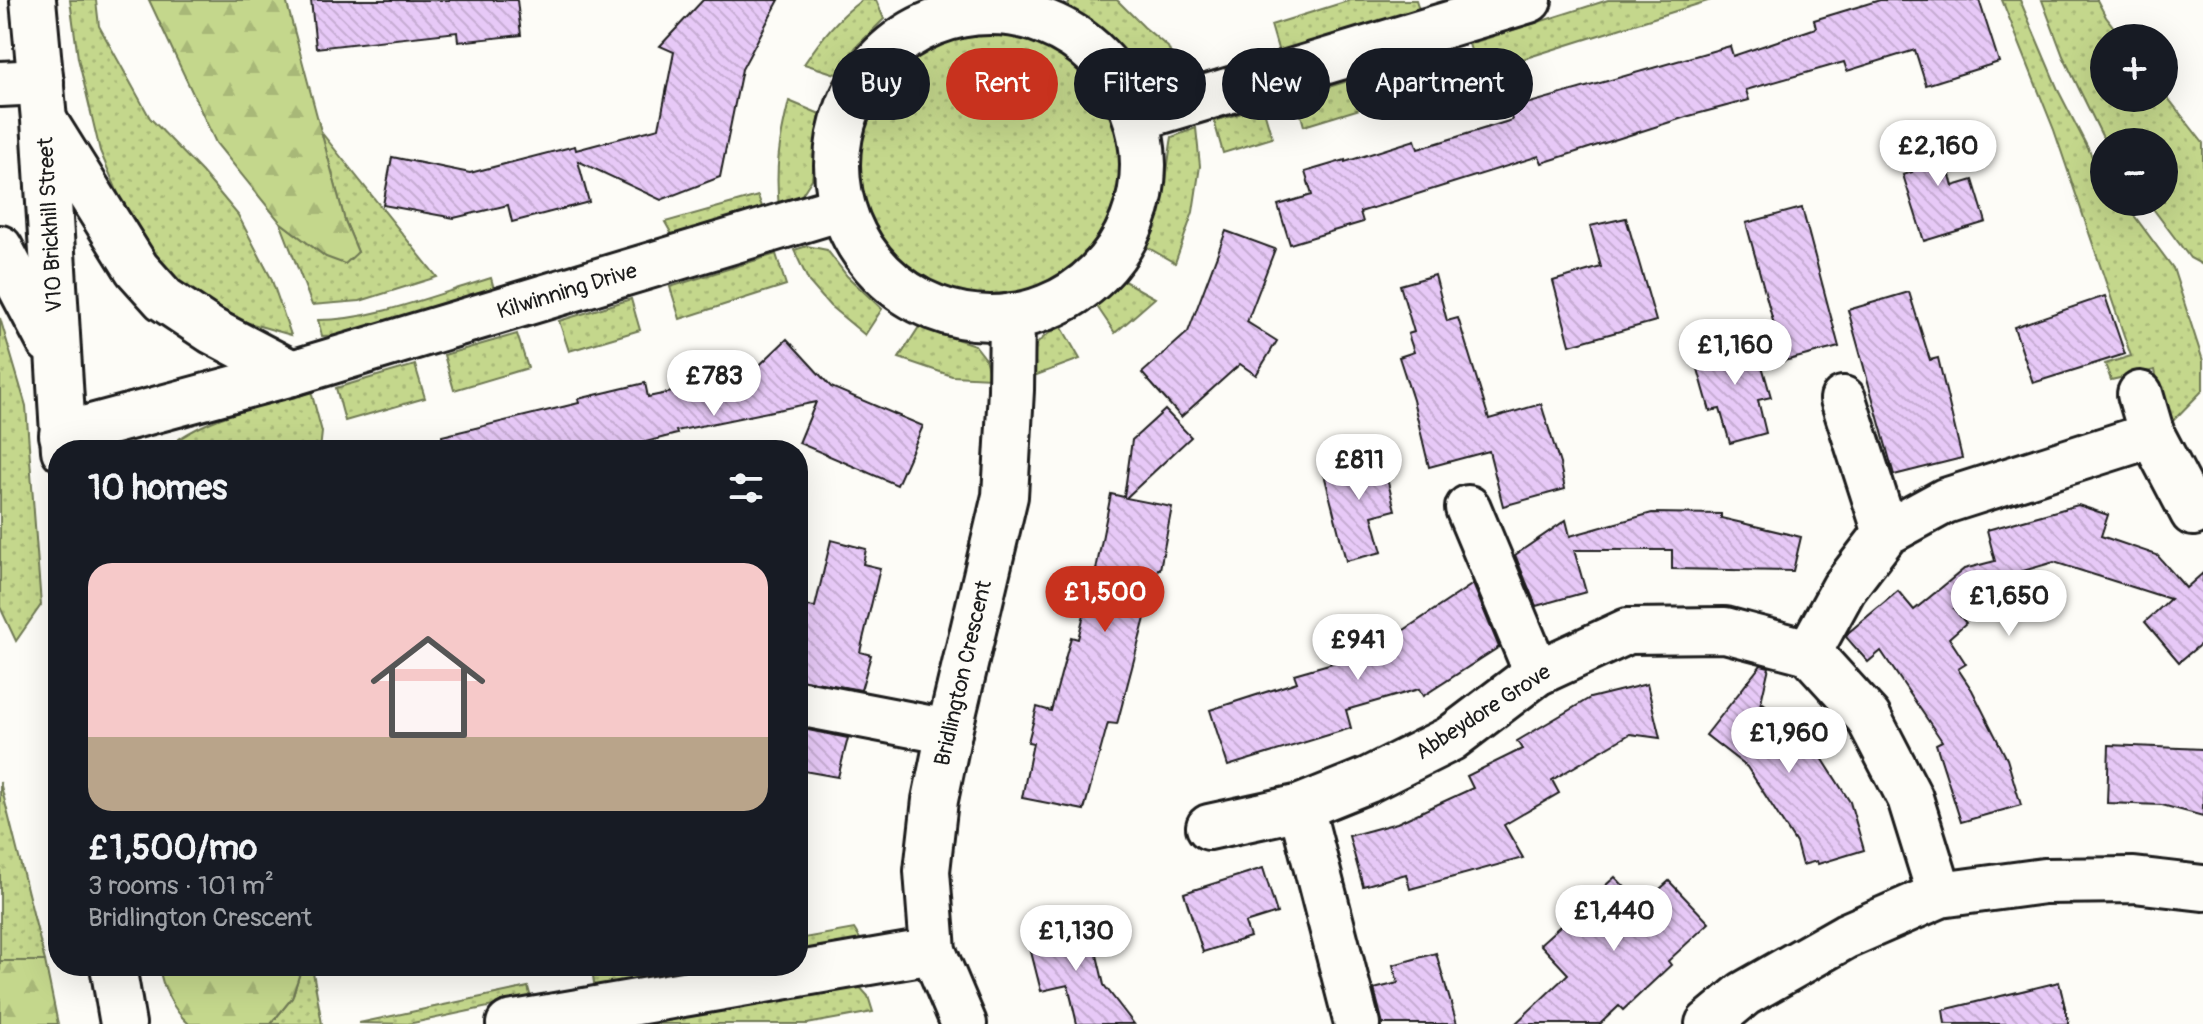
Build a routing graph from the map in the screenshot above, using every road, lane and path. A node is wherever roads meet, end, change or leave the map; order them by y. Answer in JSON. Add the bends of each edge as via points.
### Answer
{"nodes":[{"id":1,"x":33,"y":0,"type":"edge"},
{"id":2,"x":1529,"y":0,"type":"edge"},
{"id":3,"x":914,"y":13,"type":"edge"},
{"id":4,"x":1088,"y":48,"type":"edge"},
{"id":5,"x":28,"y":95,"type":"edge"},
{"id":6,"x":1206,"y":97,"type":"edge"},
{"id":7,"x":1138,"y":120,"type":"edge"},
{"id":8,"x":842,"y":208,"type":"junction"},
{"id":9,"x":0,"y":248,"type":"edge"},
{"id":10,"x":1012,"y":316,"type":"junction"},
{"id":11,"x":57,"y":358,"type":"junction"},
{"id":12,"x":292,"y":373,"type":"junction"},
{"id":13,"x":2140,"y":394,"type":"dead end"},
{"id":14,"x":1843,"y":399,"type":"dead end"},
{"id":15,"x":2152,"y":435,"type":"junction"},
{"id":16,"x":63,"y":440,"type":"edge"},
{"id":17,"x":70,"y":440,"type":"edge"},
{"id":18,"x":1468,"y":508,"type":"dead end"},
{"id":19,"x":2193,"y":513,"type":"dead end"},
{"id":20,"x":1886,"y":533,"type":"junction"},
{"id":21,"x":1809,"y":652,"type":"junction"},
{"id":22,"x":1537,"y":673,"type":"junction"},
{"id":23,"x":808,"y":705,"type":"edge"},
{"id":24,"x":949,"y":732,"type":"junction"},
{"id":25,"x":1301,"y":807,"type":"junction"},
{"id":26,"x":1209,"y":827,"type":"dead end"},
{"id":27,"x":2203,"y":888,"type":"edge"},
{"id":28,"x":1940,"y":895,"type":"junction"},
{"id":29,"x":933,"y":951,"type":"junction"},
{"id":30,"x":808,"y":975,"type":"edge"},
{"id":31,"x":115,"y":976,"type":"edge"},
{"id":32,"x":802,"y":976,"type":"edge"},
{"id":33,"x":587,"y":1017,"type":"edge"},
{"id":34,"x":123,"y":1024,"type":"edge"},
{"id":35,"x":509,"y":1024,"type":"edge"},
{"id":36,"x":964,"y":1024,"type":"edge"},
{"id":37,"x":1357,"y":1024,"type":"edge"},
{"id":38,"x":1708,"y":1024,"type":"edge"}],
"edges":[{"from":1,"to":5,"type":"street","name":"V10 Brickhill Street"},
{"from":2,"to":6,"type":"street"},
{"from":3,"to":4,"type":"street","via":[[1025,14],[1074,35]]},
{"from":3,"to":8,"type":"street","via":[[849,103],[836,155]]},
{"from":5,"to":11,"type":"street","name":"V10 Brickhill Street"},
{"from":5,"to":12,"type":"street","via":[[122,247],[164,299]]},
{"from":7,"to":10,"type":"street","via":[[1145,171],[1133,222],[1105,268],[1063,300]]},
{"from":8,"to":10,"type":"street","via":[[860,247],[889,281],[926,305],[968,316]]},
{"from":8,"to":12,"type":"street","name":"Kilwinning Drive"},
{"from":9,"to":11,"type":"street"},
{"from":10,"to":24,"type":"street","name":"Bridlington Crescent","via":[[1005,496]]},
{"from":11,"to":16,"type":"street","name":"V10 Brickhill Street"},
{"from":12,"to":17,"type":"street","name":"Kilwinning Drive"},
{"from":13,"to":15,"type":"street"},
{"from":14,"to":20,"type":"street"},
{"from":15,"to":19,"type":"street"},
{"from":15,"to":20,"type":"street","via":[[1945,501]]},
{"from":18,"to":22,"type":"street"},
{"from":20,"to":21,"type":"street","via":[[1844,588]]},
{"from":21,"to":22,"type":"street","name":"Abbeydore Grove","via":[[1725,630],[1628,631]]},
{"from":21,"to":28,"type":"street","via":[[1868,717],[1910,798]]},
{"from":22,"to":25,"type":"street","name":"Abbeydore Grove","via":[[1450,739]]},
{"from":23,"to":24,"type":"street"},
{"from":24,"to":29,"type":"street","name":"Bridlington Crescent","via":[[927,871]]},
{"from":25,"to":26,"type":"street","name":"Abbeydore Grove"},
{"from":25,"to":37,"type":"street"},
{"from":27,"to":28,"type":"street","via":[[2134,880],[2044,881]]},
{"from":28,"to":38,"type":"street","via":[[1846,936],[1744,994]]},
{"from":29,"to":30,"type":"street"},
{"from":29,"to":36,"type":"street","name":"Bridlington Crescent"},
{"from":31,"to":34,"type":"street"},
{"from":32,"to":33,"type":"street"},
{"from":33,"to":35,"type":"street"}]}
